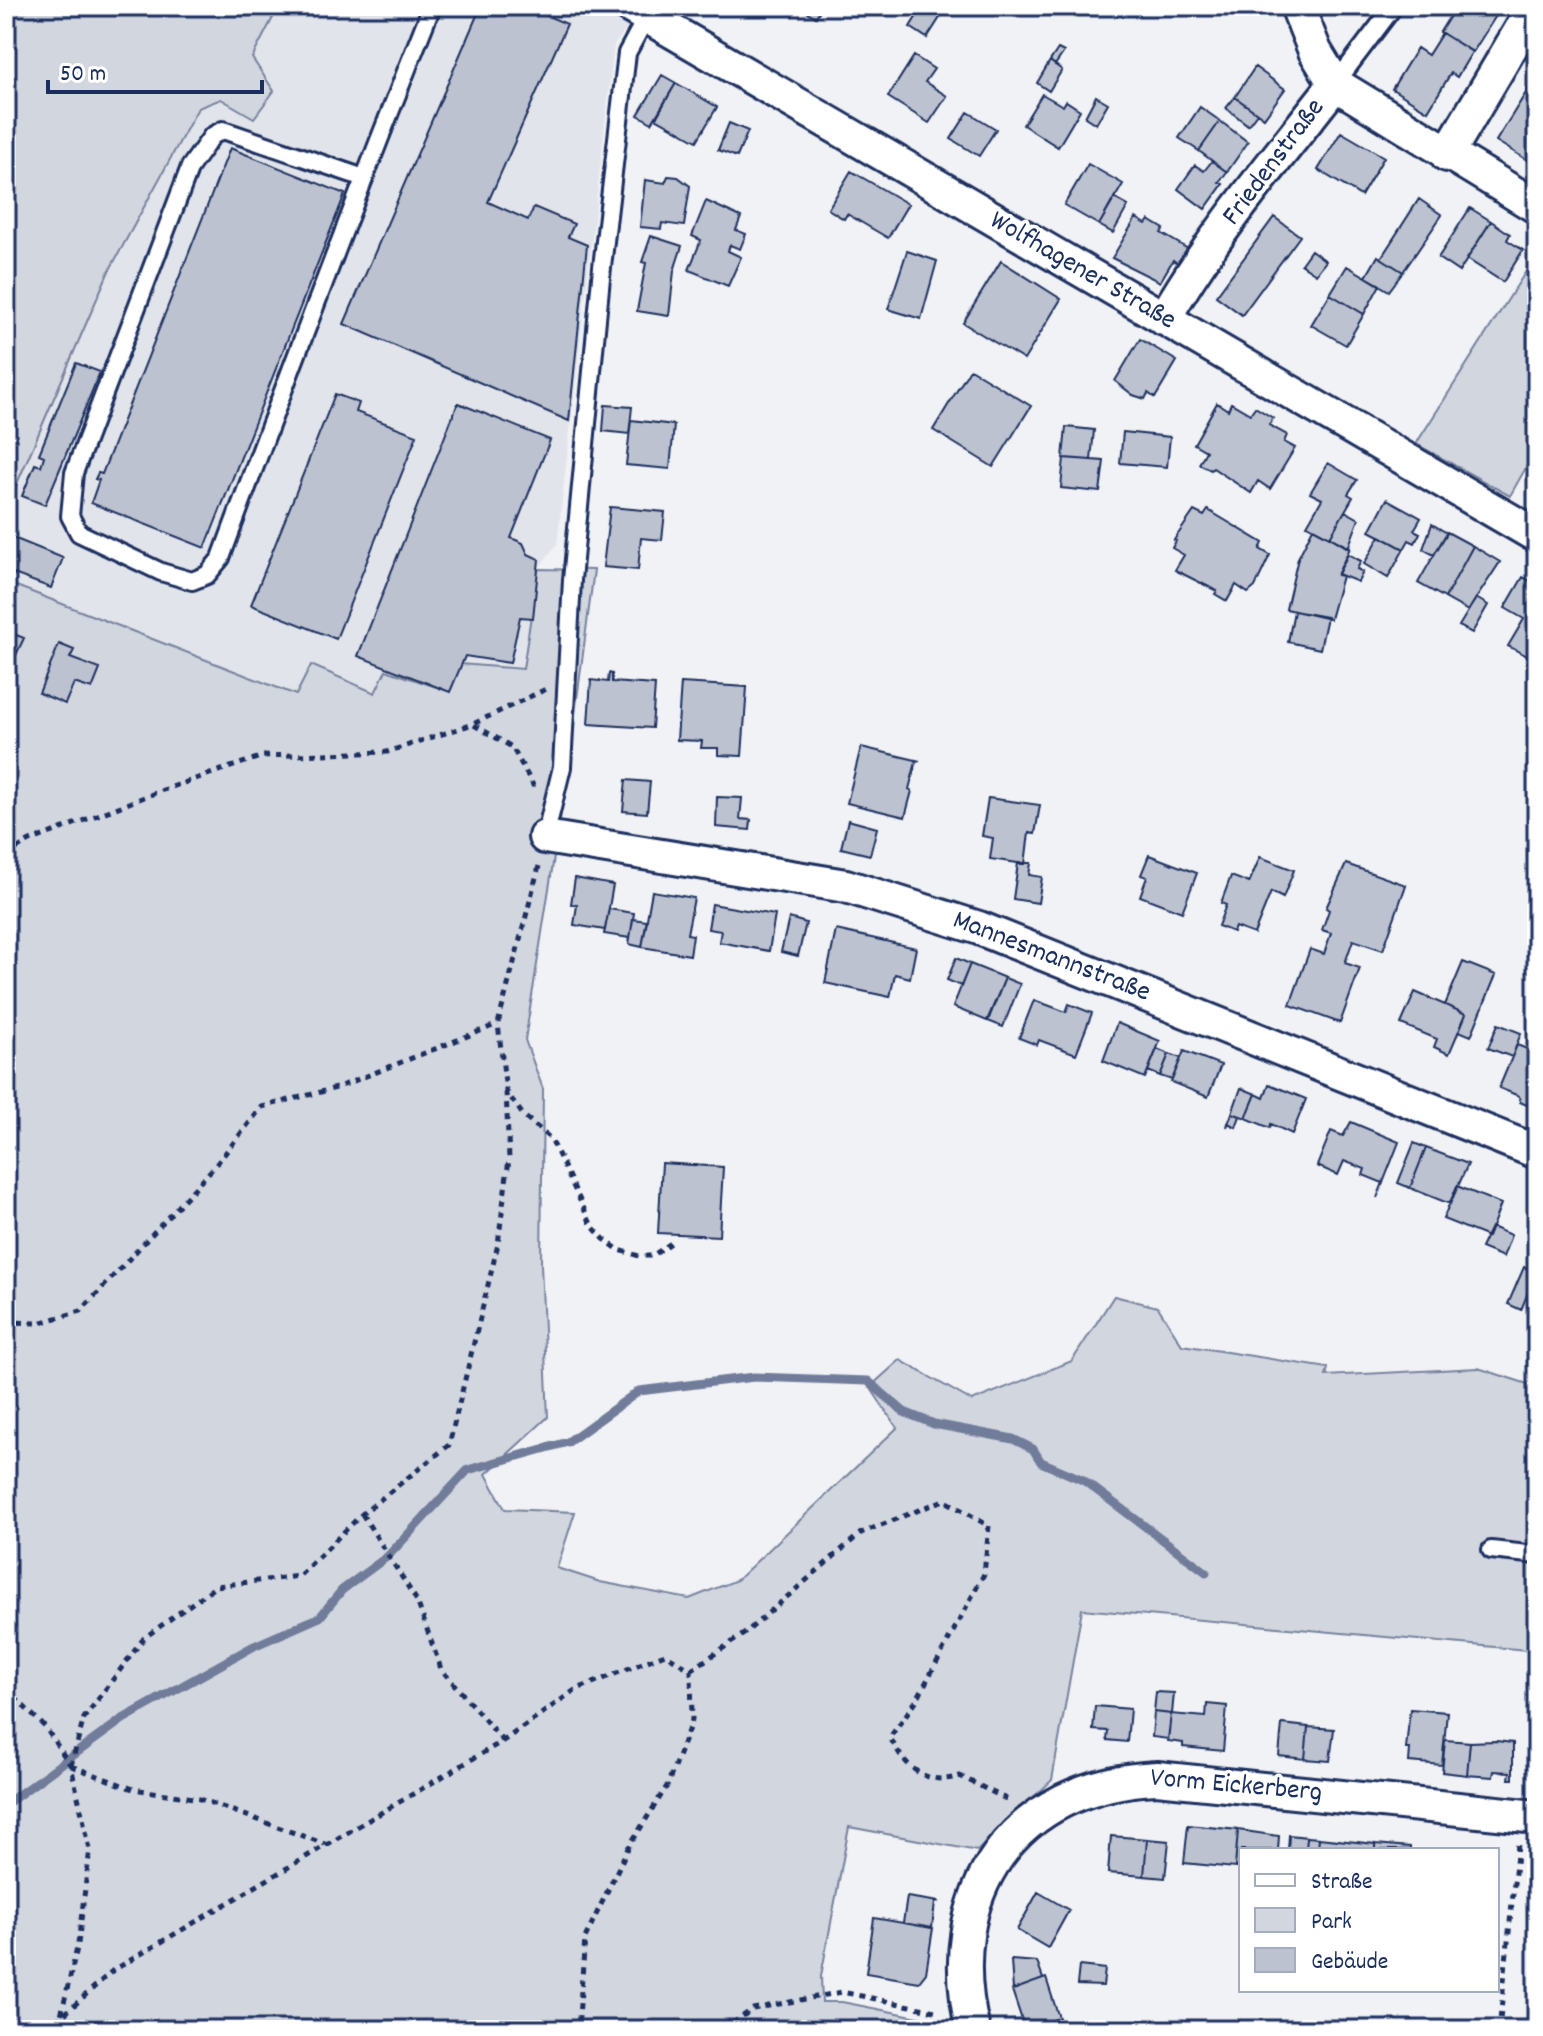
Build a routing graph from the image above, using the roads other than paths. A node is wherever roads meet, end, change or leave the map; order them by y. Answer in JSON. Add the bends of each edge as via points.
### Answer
{"nodes":[{"id":1,"x":432,"y":6,"type":"edge"},
{"id":2,"x":1297,"y":6,"type":"edge"},
{"id":3,"x":1394,"y":6,"type":"edge"},
{"id":4,"x":1535,"y":6,"type":"edge"},
{"id":5,"x":638,"y":11,"type":"edge"},
{"id":6,"x":1335,"y":84,"type":"junction"},
{"id":7,"x":1447,"y":155,"type":"junction"},
{"id":8,"x":364,"y":178,"type":"junction"},
{"id":9,"x":1537,"y":207,"type":"edge"},
{"id":10,"x":1164,"y":319,"type":"junction"},
{"id":11,"x":1537,"y":536,"type":"edge"},
{"id":12,"x":547,"y":826,"type":"joint"},
{"id":13,"x":1537,"y":1152,"type":"edge"},
{"id":14,"x":1491,"y":1550,"type":"dead end"},
{"id":15,"x":1537,"y":1555,"type":"edge"},
{"id":16,"x":1529,"y":1816,"type":"edge"},
{"id":17,"x":971,"y":2022,"type":"edge"}],
"edges":[{"from":1,"to":8,"type":"lane"},
{"from":2,"to":6,"type":"street"},
{"from":3,"to":6,"type":"lane"},
{"from":4,"to":7,"type":"street"},
{"from":5,"to":10,"type":"street","name":"Wolfhagener Straße"},
{"from":5,"to":12,"type":"lane","via":[[627,53],[605,237],[572,580],[562,767]]},
{"from":6,"to":7,"type":"street","name":"Friedenstraße"},
{"from":6,"to":10,"type":"street","name":"Friedenstraße","via":[[1248,196]]},
{"from":7,"to":9,"type":"street","name":"Friedenstraße"},
{"from":8,"to":8,"type":"lane","via":[[221,558],[207,575],[192,581],[79,533],[70,516],[74,473],[190,167],[203,147],[223,130]]},
{"from":10,"to":11,"type":"street","name":"Wolfhagener Straße"},
{"from":12,"to":13,"type":"street","name":"Mannesmannstraße","via":[[846,886],[979,928]]},
{"from":14,"to":15,"type":"lane"},
{"from":16,"to":17,"type":"street","name":"Vorm Eickerberg","via":[[1157,1778],[1093,1788],[1037,1815],[996,1857],[977,1889],[964,1957]]}]}
